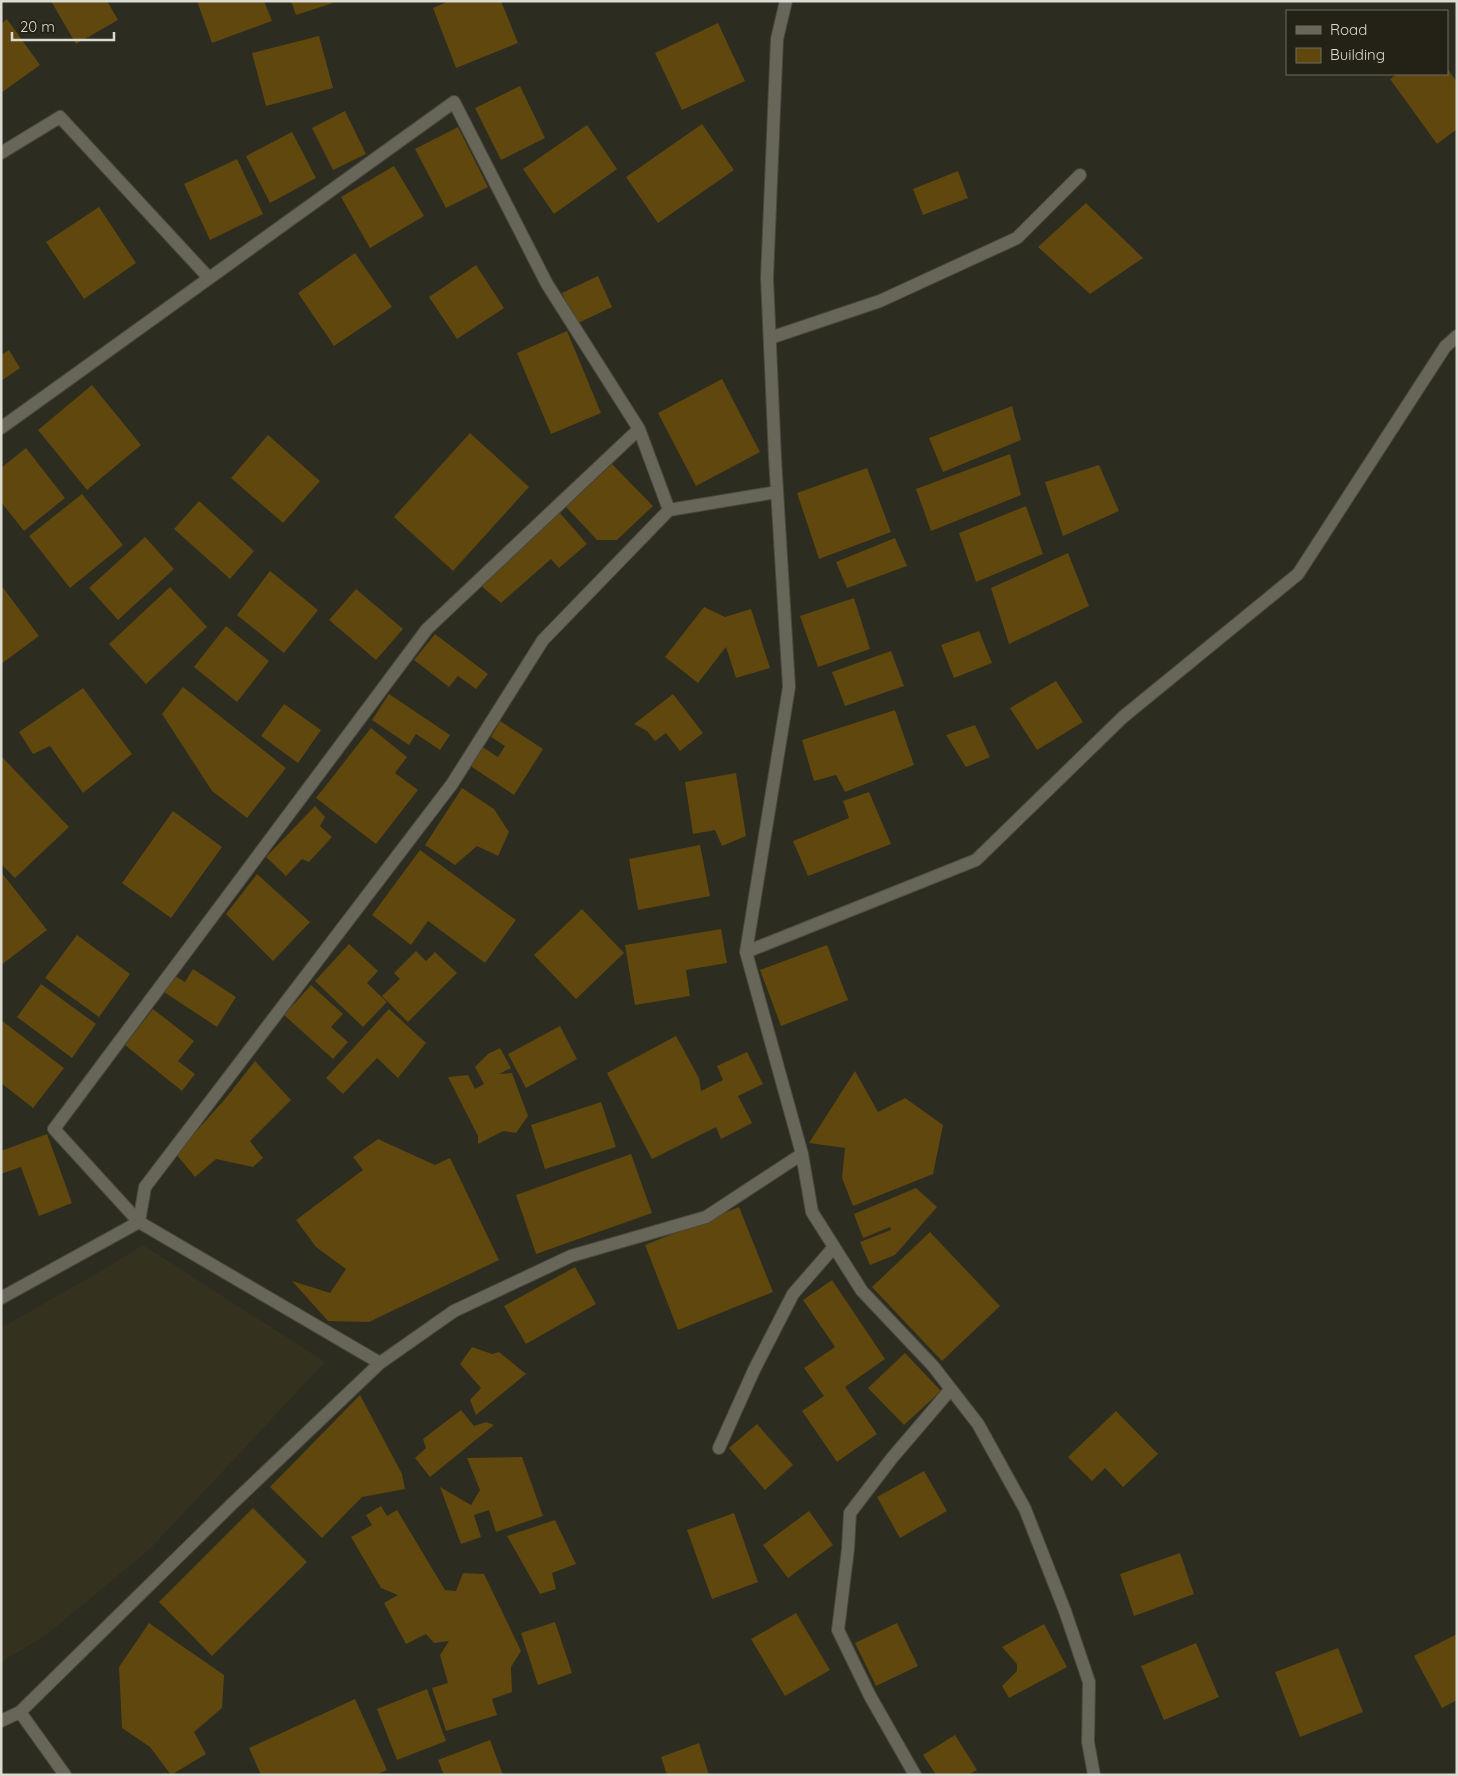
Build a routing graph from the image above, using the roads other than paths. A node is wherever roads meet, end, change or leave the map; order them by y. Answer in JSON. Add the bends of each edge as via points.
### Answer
{"nodes":[{"id":1,"x":786,"y":1,"type":"edge"},
{"id":2,"x":1,"y":153,"type":"edge"},
{"id":3,"x":1080,"y":175,"type":"dead end"},
{"id":4,"x":209,"y":278,"type":"junction"},
{"id":5,"x":1457,"y":336,"type":"edge"},
{"id":6,"x":770,"y":338,"type":"junction"},
{"id":7,"x":1,"y":428,"type":"edge"},
{"id":8,"x":639,"y":429,"type":"junction"},
{"id":9,"x":777,"y":492,"type":"junction"},
{"id":10,"x":669,"y":510,"type":"junction"},
{"id":11,"x":746,"y":952,"type":"junction"},
{"id":12,"x":802,"y":1154,"type":"junction"},
{"id":13,"x":139,"y":1222,"type":"junction"},
{"id":14,"x":834,"y":1247,"type":"junction"},
{"id":15,"x":1,"y":1298,"type":"edge"},
{"id":16,"x":380,"y":1363,"type":"junction"},
{"id":17,"x":951,"y":1389,"type":"junction"},
{"id":18,"x":718,"y":1448,"type":"dead end"},
{"id":19,"x":20,"y":1712,"type":"junction"},
{"id":20,"x":1,"y":1720,"type":"edge"},
{"id":21,"x":65,"y":1775,"type":"edge"},
{"id":22,"x":915,"y":1775,"type":"edge"},
{"id":23,"x":1094,"y":1775,"type":"edge"}],
"edges":[{"from":1,"to":6,"type":"street","via":[[777,39],[767,278]]},
{"from":2,"to":4,"type":"street","via":[[60,117]]},
{"from":3,"to":6,"type":"street","via":[[1017,238],[880,301]]},
{"from":4,"to":7,"type":"street"},
{"from":4,"to":8,"type":"street","via":[[454,102],[547,284]]},
{"from":5,"to":11,"type":"street","via":[[1445,347],[1298,574],[1123,717],[976,860]]},
{"from":6,"to":9,"type":"street"},
{"from":8,"to":10,"type":"street"},
{"from":8,"to":13,"type":"street","via":[[427,629],[54,1129]]},
{"from":9,"to":10,"type":"street"},
{"from":9,"to":11,"type":"street","via":[[789,687]]},
{"from":10,"to":13,"type":"street","via":[[543,640],[452,784],[145,1187]]},
{"from":11,"to":12,"type":"street"},
{"from":12,"to":14,"type":"street","via":[[812,1212]]},
{"from":12,"to":16,"type":"street","via":[[706,1217],[572,1256],[454,1310]]},
{"from":13,"to":15,"type":"street"},
{"from":13,"to":16,"type":"street"},
{"from":14,"to":17,"type":"street","via":[[862,1291]]},
{"from":14,"to":18,"type":"street","via":[[793,1294]]},
{"from":16,"to":19,"type":"street"},
{"from":17,"to":22,"type":"street","via":[[850,1513],[838,1630],[870,1696]]},
{"from":17,"to":23,"type":"street","via":[[978,1424],[1025,1509],[1065,1611],[1089,1682],[1088,1742]]},
{"from":19,"to":20,"type":"street"},
{"from":19,"to":21,"type":"street"}]}
